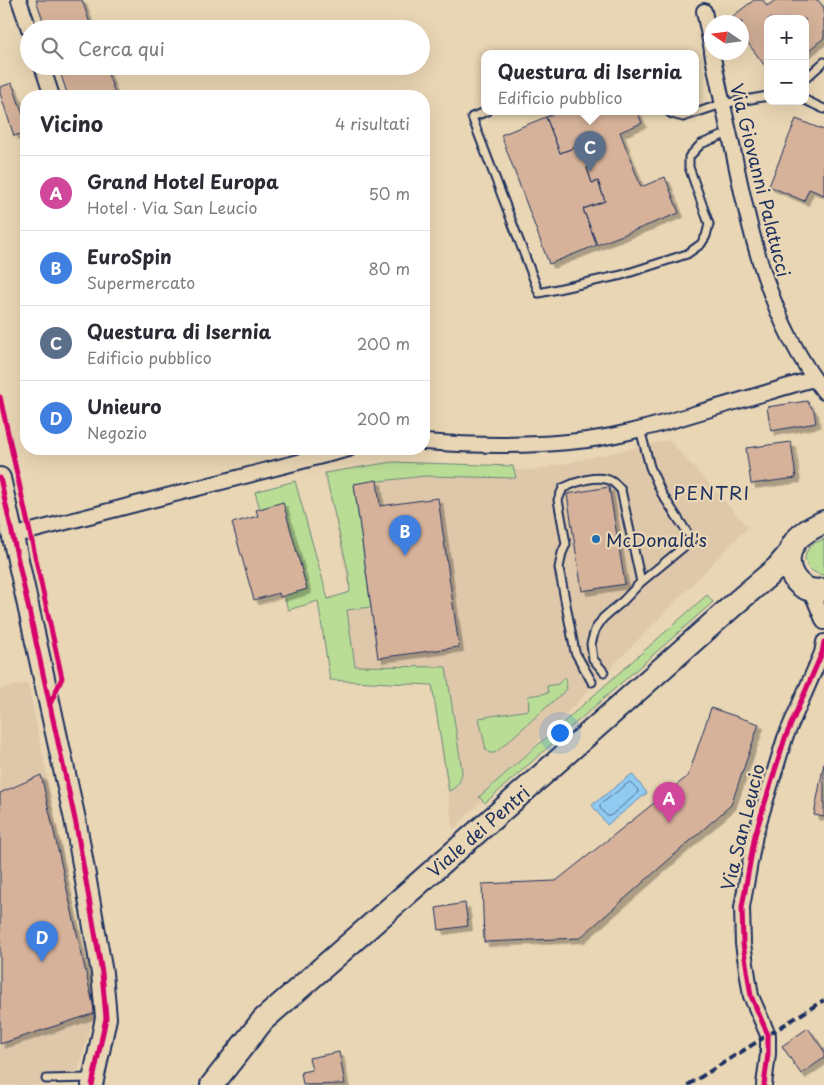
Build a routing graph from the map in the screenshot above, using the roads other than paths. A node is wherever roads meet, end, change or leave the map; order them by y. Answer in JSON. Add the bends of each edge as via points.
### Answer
{"nodes":[{"id":1,"x":20,"y":0,"type":"edge"},
{"id":2,"x":704,"y":11,"type":"dead end"},
{"id":3,"x":705,"y":15,"type":"edge"},
{"id":4,"x":26,"y":20,"type":"edge"},
{"id":5,"x":714,"y":60,"type":"edge"},
{"id":6,"x":824,"y":62,"type":"edge"},
{"id":7,"x":45,"y":75,"type":"edge"},
{"id":8,"x":809,"y":75,"type":"edge"},
{"id":9,"x":50,"y":90,"type":"edge"},
{"id":10,"x":764,"y":97,"type":"edge"},
{"id":11,"x":809,"y":102,"type":"edge"},
{"id":12,"x":722,"y":104,"type":"junction"},
{"id":13,"x":824,"y":109,"type":"edge"},
{"id":14,"x":699,"y":112,"type":"edge"},
{"id":15,"x":481,"y":114,"type":"edge"},
{"id":16,"x":674,"y":115,"type":"edge"},
{"id":17,"x":689,"y":115,"type":"edge"},
{"id":18,"x":729,"y":133,"type":"junction"},
{"id":19,"x":813,"y":379,"type":"junction"},
{"id":20,"x":824,"y":392,"type":"edge"},
{"id":21,"x":640,"y":429,"type":"junction"},
{"id":22,"x":430,"y":442,"type":"edge"},
{"id":23,"x":326,"y":455,"type":"edge"},
{"id":24,"x":0,"y":478,"type":"edge"},
{"id":25,"x":824,"y":522,"type":"edge"},
{"id":26,"x":12,"y":536,"type":"junction"},
{"id":27,"x":788,"y":555,"type":"junction"},
{"id":28,"x":641,"y":582,"type":"junction"},
{"id":29,"x":755,"y":586,"type":"junction"},
{"id":30,"x":810,"y":587,"type":"edge"},
{"id":31,"x":824,"y":622,"type":"edge"},
{"id":32,"x":824,"y":642,"type":"edge"},
{"id":33,"x":604,"y":672,"type":"dead end"},
{"id":34,"x":592,"y":682,"type":"dead end"},
{"id":35,"x":46,"y":1079,"type":"dead end"},
{"id":36,"x":94,"y":1083,"type":"edge"},
{"id":37,"x":212,"y":1085,"type":"edge"},
{"id":38,"x":764,"y":1085,"type":"edge"}],
"edges":[{"from":1,"to":4,"type":"street"},
{"from":2,"to":3,"type":"street","name":"Via Giovanni Palatucci"},
{"from":5,"to":12,"type":"street","name":"Via Giovanni Palatucci"},
{"from":6,"to":8,"type":"lane"},
{"from":7,"to":9,"type":"street"},
{"from":10,"to":12,"type":"lane"},
{"from":11,"to":13,"type":"lane"},
{"from":12,"to":14,"type":"lane"},
{"from":12,"to":18,"type":"street","name":"Via Giovanni Palatucci"},
{"from":15,"to":18,"type":"lane","via":[[472,117],[539,293],[622,276],[687,254],[701,244],[709,224],[688,157],[701,144]]},
{"from":16,"to":17,"type":"lane"},
{"from":18,"to":19,"type":"street","name":"Via Giovanni Palatucci","via":[[766,283],[788,336]]},
{"from":19,"to":20,"type":"street","name":"Via Giovanni Palatucci"},
{"from":19,"to":21,"type":"street"},
{"from":21,"to":22,"type":"street","via":[[588,440],[538,445]]},
{"from":21,"to":28,"type":"lane","via":[[662,494],[692,540]]},
{"from":23,"to":26,"type":"street"},
{"from":24,"to":26,"type":"street"},
{"from":25,"to":27,"type":"main road","name":"Viale dei Pentri","via":[[802,535]]},
{"from":26,"to":36,"type":"street","via":[[76,824],[102,974],[106,1018]]},
{"from":27,"to":29,"type":"main road","name":"Viale dei Pentri"},
{"from":27,"to":30,"type":"main road","via":[[788,569]]},
{"from":28,"to":33,"type":"lane","via":[[594,630],[593,658]]},
{"from":28,"to":34,"type":"lane","via":[[620,490],[602,478],[572,483],[563,488],[558,500],[566,544],[559,568],[574,652]]},
{"from":29,"to":30,"type":"main road","name":"Viale dei Pentri","via":[[786,579]]},
{"from":29,"to":37,"type":"main road","name":"Viale dei Pentri","via":[[263,1020]]},
{"from":30,"to":31,"type":"street"},
{"from":32,"to":38,"type":"street","name":"Via San Leucio","via":[[785,738],[755,835],[742,907],[742,944],[751,996],[768,1035]]},
{"from":35,"to":36,"type":"lane"}]}
